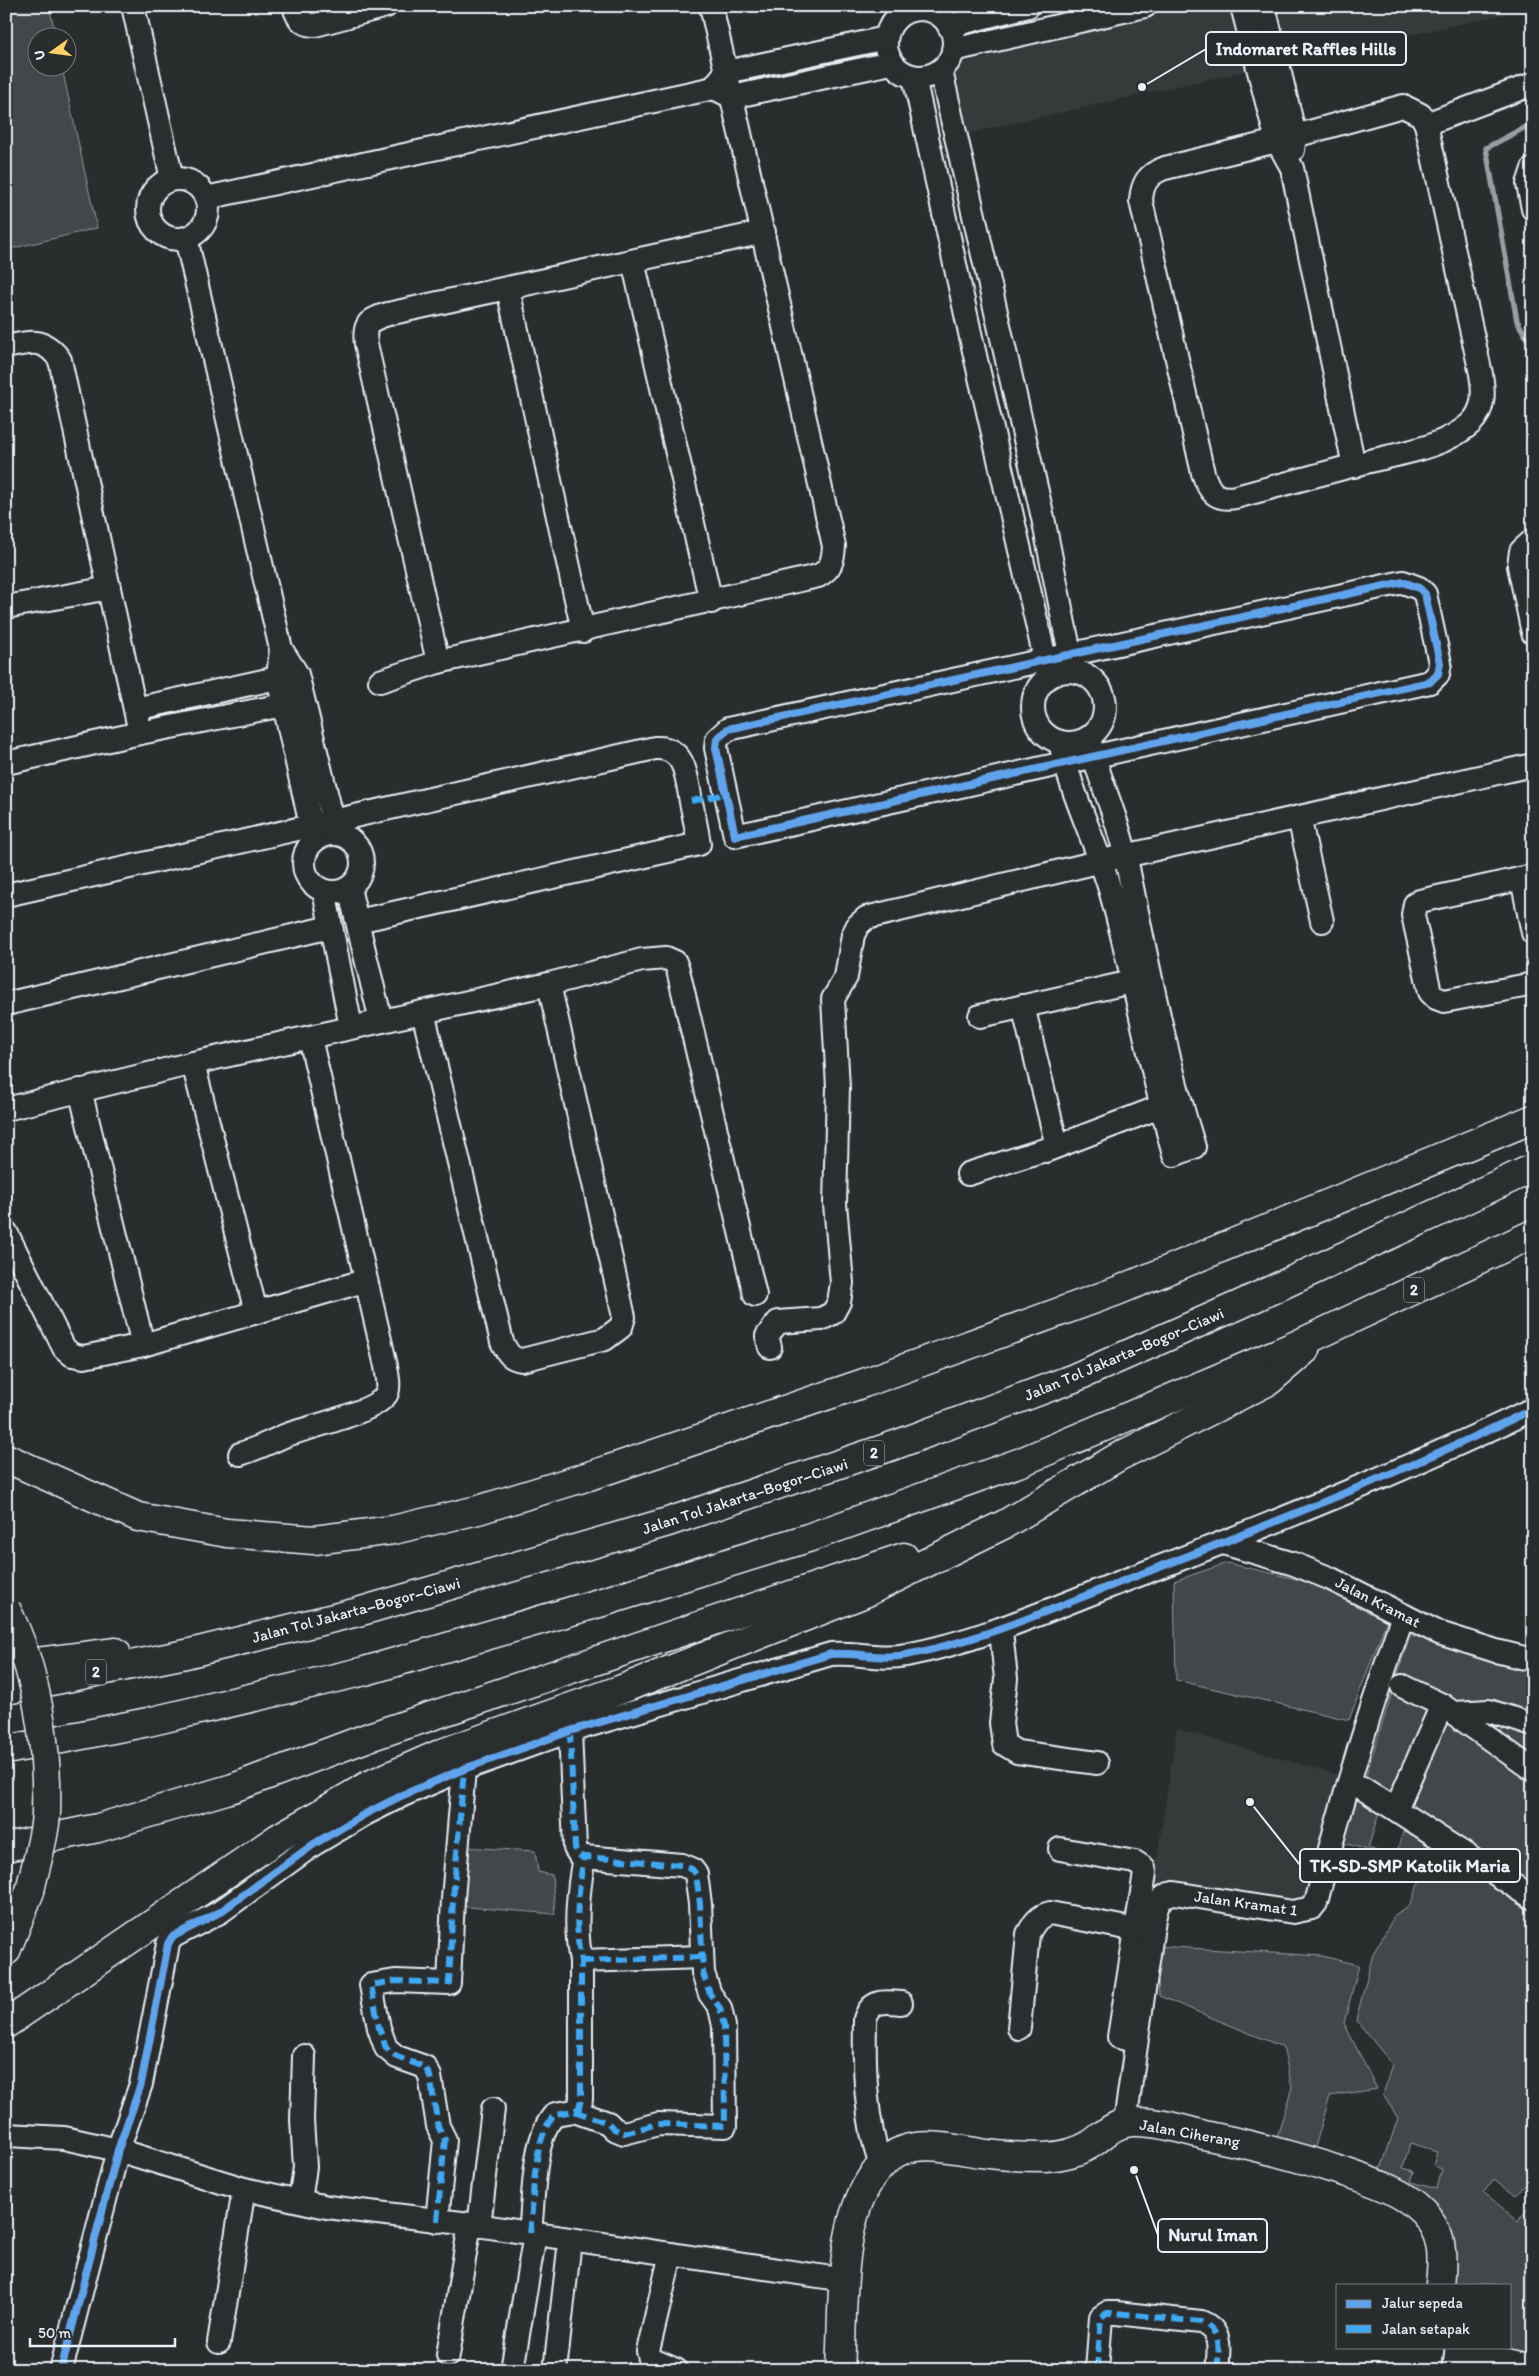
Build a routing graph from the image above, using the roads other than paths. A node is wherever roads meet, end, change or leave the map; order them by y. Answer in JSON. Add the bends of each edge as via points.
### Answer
{"nodes":[{"id":1,"x":133,"y":6,"type":"edge"},
{"id":2,"x":294,"y":6,"type":"edge"},
{"id":3,"x":386,"y":6,"type":"edge"},
{"id":4,"x":711,"y":6,"type":"edge"},
{"id":5,"x":1028,"y":6,"type":"edge"},
{"id":6,"x":1145,"y":6,"type":"edge"},
{"id":7,"x":1242,"y":6,"type":"edge"},
{"id":8,"x":1264,"y":6,"type":"edge"},
{"id":9,"x":929,"y":8,"type":"edge"},
{"id":10,"x":898,"y":11,"type":"edge"},
{"id":11,"x":949,"y":26,"type":"junction"},
{"id":12,"x":886,"y":38,"type":"junction"},
{"id":13,"x":953,"y":50,"type":"junction"},
{"id":14,"x":891,"y":63,"type":"junction"},
{"id":15,"x":941,"y":71,"type":"junction"},
{"id":16,"x":914,"y":77,"type":"junction"},
{"id":17,"x":1533,"y":84,"type":"edge"},
{"id":18,"x":724,"y":86,"type":"junction"},
{"id":19,"x":1426,"y":124,"type":"junction"},
{"id":20,"x":1286,"y":139,"type":"junction"},
{"id":21,"x":1533,"y":169,"type":"edge"},
{"id":22,"x":172,"y":179,"type":"junction"},
{"id":23,"x":206,"y":198,"type":"junction"},
{"id":24,"x":1533,"y":209,"type":"edge"},
{"id":25,"x":764,"y":232,"type":"junction"},
{"id":26,"x":186,"y":238,"type":"junction"},
{"id":27,"x":633,"y":261,"type":"junction"},
{"id":28,"x":508,"y":289,"type":"junction"},
{"id":29,"x":6,"y":347,"type":"edge"},
{"id":30,"x":1354,"y":466,"type":"junction"},
{"id":31,"x":1532,"y":541,"type":"edge"},
{"id":32,"x":109,"y":588,"type":"junction"},
{"id":33,"x":711,"y":602,"type":"junction"},
{"id":34,"x":6,"y":607,"type":"edge"},
{"id":35,"x":583,"y":631,"type":"junction"},
{"id":36,"x":1533,"y":633,"type":"edge"},
{"id":37,"x":1072,"y":661,"type":"junction"},
{"id":38,"x":438,"y":662,"type":"junction"},
{"id":39,"x":1046,"y":667,"type":"junction"},
{"id":40,"x":287,"y":676,"type":"junction"},
{"id":41,"x":380,"y":681,"type":"dead end"},
{"id":42,"x":294,"y":703,"type":"junction"},
{"id":43,"x":135,"y":709,"type":"junction"},
{"id":44,"x":140,"y":734,"type":"junction"},
{"id":45,"x":1091,"y":747,"type":"junction"},
{"id":46,"x":1062,"y":753,"type":"junction"},
{"id":47,"x":6,"y":764,"type":"edge"},
{"id":48,"x":1533,"y":765,"type":"edge"},
{"id":49,"x":1299,"y":817,"type":"junction"},
{"id":50,"x":334,"y":827,"type":"junction"},
{"id":51,"x":313,"y":833,"type":"junction"},
{"id":52,"x":1126,"y":856,"type":"junction"},
{"id":53,"x":1102,"y":860,"type":"junction"},
{"id":54,"x":1527,"y":877,"type":"edge"},
{"id":55,"x":349,"y":888,"type":"junction"},
{"id":56,"x":324,"y":891,"type":"junction"},
{"id":57,"x":6,"y":895,"type":"edge"},
{"id":58,"x":358,"y":921,"type":"junction"},
{"id":59,"x":1322,"y":921,"type":"dead end"},
{"id":60,"x":330,"y":927,"type":"junction"},
{"id":61,"x":1533,"y":933,"type":"edge"},
{"id":62,"x":1141,"y":980,"type":"junction"},
{"id":63,"x":549,"y":984,"type":"junction"},
{"id":64,"x":1533,"y":984,"type":"edge"},
{"id":65,"x":6,"y":1004,"type":"edge"},
{"id":66,"x":1023,"y":1006,"type":"junction"},
{"id":67,"x":424,"y":1012,"type":"junction"},
{"id":68,"x":980,"y":1016,"type":"dead end"},
{"id":69,"x":381,"y":1021,"type":"junction"},
{"id":70,"x":351,"y":1028,"type":"junction"},
{"id":71,"x":310,"y":1038,"type":"junction"},
{"id":72,"x":193,"y":1062,"type":"junction"},
{"id":73,"x":80,"y":1090,"type":"junction"},
{"id":74,"x":6,"y":1109,"type":"edge"},
{"id":75,"x":1533,"y":1119,"type":"edge"},
{"id":76,"x":1057,"y":1146,"type":"junction"},
{"id":77,"x":1533,"y":1168,"type":"edge"},
{"id":78,"x":969,"y":1178,"type":"dead end"},
{"id":79,"x":6,"y":1232,"type":"edge"},
{"id":80,"x":1533,"y":1234,"type":"edge"},
{"id":81,"x":364,"y":1281,"type":"junction"},
{"id":82,"x":755,"y":1295,"type":"dead end"},
{"id":83,"x":256,"y":1312,"type":"junction"},
{"id":84,"x":1326,"y":1331,"type":"junction"},
{"id":85,"x":143,"y":1345,"type":"junction"},
{"id":86,"x":770,"y":1347,"type":"dead end"},
{"id":87,"x":1533,"y":1409,"type":"edge"},
{"id":88,"x":240,"y":1454,"type":"dead end"},
{"id":89,"x":6,"y":1458,"type":"edge"},
{"id":90,"x":1005,"y":1524,"type":"junction"},
{"id":91,"x":1223,"y":1543,"type":"junction"},
{"id":92,"x":6,"y":1609,"type":"edge"},
{"id":93,"x":1403,"y":1615,"type":"junction"},
{"id":94,"x":1001,"y":1630,"type":"junction"},
{"id":95,"x":186,"y":1654,"type":"junction"},
{"id":96,"x":1533,"y":1660,"type":"edge"},
{"id":97,"x":6,"y":1666,"type":"edge"},
{"id":98,"x":1402,"y":1686,"type":"dead end"},
{"id":99,"x":6,"y":1690,"type":"edge"},
{"id":100,"x":1448,"y":1709,"type":"junction"},
{"id":101,"x":1533,"y":1725,"type":"edge"},
{"id":102,"x":570,"y":1731,"type":"junction"},
{"id":103,"x":6,"y":1750,"type":"edge"},
{"id":104,"x":1097,"y":1763,"type":"dead end"},
{"id":105,"x":464,"y":1769,"type":"junction"},
{"id":106,"x":1533,"y":1770,"type":"edge"},
{"id":107,"x":1362,"y":1788,"type":"dead end"},
{"id":108,"x":1396,"y":1809,"type":"junction"},
{"id":109,"x":6,"y":1847,"type":"edge"},
{"id":110,"x":1060,"y":1849,"type":"dead end"},
{"id":111,"x":584,"y":1857,"type":"junction"},
{"id":112,"x":1533,"y":1898,"type":"edge"},
{"id":113,"x":1136,"y":1930,"type":"junction"},
{"id":114,"x":6,"y":1951,"type":"edge"},
{"id":115,"x":702,"y":1957,"type":"junction"},
{"id":116,"x":581,"y":1961,"type":"junction"},
{"id":117,"x":901,"y":2003,"type":"dead end"},
{"id":118,"x":6,"y":2024,"type":"edge"},
{"id":119,"x":1019,"y":2028,"type":"dead end"},
{"id":120,"x":1136,"y":2042,"type":"junction"},
{"id":121,"x":304,"y":2056,"type":"dead end"},
{"id":122,"x":493,"y":2109,"type":"dead end"},
{"id":123,"x":574,"y":2111,"type":"junction"},
{"id":124,"x":1125,"y":2122,"type":"junction"},
{"id":125,"x":6,"y":2135,"type":"edge"},
{"id":126,"x":118,"y":2150,"type":"junction"},
{"id":127,"x":881,"y":2166,"type":"junction"},
{"id":128,"x":244,"y":2189,"type":"junction"},
{"id":129,"x":300,"y":2202,"type":"junction"},
{"id":130,"x":437,"y":2221,"type":"junction"},
{"id":131,"x":474,"y":2225,"type":"junction"},
{"id":132,"x":533,"y":2234,"type":"junction"},
{"id":133,"x":570,"y":2240,"type":"junction"},
{"id":134,"x":671,"y":2254,"type":"junction"},
{"id":135,"x":845,"y":2280,"type":"junction"},
{"id":136,"x":1440,"y":2284,"type":"edge"},
{"id":137,"x":219,"y":2342,"type":"dead end"},
{"id":138,"x":1458,"y":2348,"type":"edge"},
{"id":139,"x":1460,"y":2348,"type":"edge"},
{"id":140,"x":448,"y":2355,"type":"dead end"},
{"id":141,"x":1533,"y":2369,"type":"edge"},
{"id":142,"x":61,"y":2370,"type":"edge"},
{"id":143,"x":512,"y":2370,"type":"edge"},
{"id":144,"x":555,"y":2370,"type":"edge"},
{"id":145,"x":676,"y":2370,"type":"edge"},
{"id":146,"x":840,"y":2370,"type":"edge"},
{"id":147,"x":1097,"y":2370,"type":"edge"},
{"id":148,"x":1217,"y":2370,"type":"edge"},
{"id":149,"x":1454,"y":2370,"type":"edge"}],
"edges":[{"from":1,"to":22,"type":"street"},
{"from":2,"to":3,"type":"street","via":[[303,23],[315,25]]},
{"from":4,"to":18,"type":"street"},
{"from":5,"to":11,"type":"street"},
{"from":6,"to":13,"type":"street"},
{"from":7,"to":20,"type":"street"},
{"from":8,"to":20,"type":"street"},
{"from":9,"to":10,"type":"street"},
{"from":9,"to":11,"type":"street"},
{"from":10,"to":12,"type":"street"},
{"from":11,"to":13,"type":"street","via":[[954,37]]},
{"from":12,"to":14,"type":"street","via":[[886,51]]},
{"from":12,"to":18,"type":"street"},
{"from":13,"to":15,"type":"street"},
{"from":14,"to":16,"type":"street"},
{"from":14,"to":18,"type":"street"},
{"from":15,"to":16,"type":"street","via":[[928,77]]},
{"from":15,"to":37,"type":"street","via":[[1043,518]]},
{"from":16,"to":39,"type":"street"},
{"from":17,"to":19,"type":"street"},
{"from":18,"to":23,"type":"street"},
{"from":18,"to":25,"type":"street"},
{"from":19,"to":20,"type":"street","via":[[1421,115],[1403,106]]},
{"from":19,"to":30,"type":"street","via":[[1482,374],[1483,400],[1470,423],[1443,440]]},
{"from":20,"to":30,"type":"street"},
{"from":20,"to":30,"type":"street","via":[[1155,172],[1141,190],[1141,201],[1203,473],[1212,493],[1226,499]]},
{"from":21,"to":24,"type":"street","via":[[1528,184]]},
{"from":22,"to":23,"type":"street","via":[[192,182]]},
{"from":22,"to":26,"type":"street","via":[[157,187],[148,211],[155,228],[162,233]]},
{"from":23,"to":26,"type":"street","via":[[205,222]]},
{"from":25,"to":27,"type":"street"},
{"from":25,"to":33,"type":"street","via":[[834,546],[832,562],[828,570],[818,576]]},
{"from":26,"to":40,"type":"street"},
{"from":27,"to":28,"type":"street"},
{"from":27,"to":33,"type":"street"},
{"from":28,"to":35,"type":"street"},
{"from":28,"to":38,"type":"street","via":[[388,314],[368,323],[364,332]]},
{"from":29,"to":32,"type":"street","via":[[30,342],[45,344],[60,360]]},
{"from":31,"to":36,"type":"street","via":[[1521,551],[1520,566]]},
{"from":32,"to":34,"type":"street"},
{"from":32,"to":43,"type":"street"},
{"from":33,"to":35,"type":"street"},
{"from":35,"to":38,"type":"street"},
{"from":37,"to":39,"type":"street"},
{"from":37,"to":45,"type":"street","via":[[1094,678],[1105,698],[1103,721]]},
{"from":37,"to":45,"type":"street","via":[[1390,583],[1412,584],[1425,594],[1440,663],[1438,674],[1430,682]]},
{"from":38,"to":41,"type":"street"},
{"from":39,"to":46,"type":"street","via":[[1033,696],[1032,711],[1036,725]]},
{"from":39,"to":46,"type":"street","via":[[728,729],[718,739],[718,762],[735,836]]},
{"from":40,"to":42,"type":"street"},
{"from":40,"to":43,"type":"street"},
{"from":42,"to":44,"type":"street"},
{"from":42,"to":50,"type":"street"},
{"from":42,"to":51,"type":"street"},
{"from":43,"to":44,"type":"street"},
{"from":44,"to":47,"type":"street"},
{"from":45,"to":46,"type":"street","via":[[1074,743]]},
{"from":45,"to":52,"type":"street"},
{"from":46,"to":53,"type":"street"},
{"from":48,"to":49,"type":"street"},
{"from":49,"to":52,"type":"street"},
{"from":49,"to":59,"type":"street"},
{"from":50,"to":51,"type":"street","via":[[324,834]]},
{"from":50,"to":55,"type":"street","via":[[359,849],[362,863],[358,877]]},
{"from":50,"to":58,"type":"street","via":[[655,748],[665,747],[672,751],[685,767],[699,844]]},
{"from":51,"to":56,"type":"street","via":[[303,868],[310,883]]},
{"from":51,"to":57,"type":"street"},
{"from":52,"to":53,"type":"street"},
{"from":52,"to":62,"type":"street"},
{"from":53,"to":62,"type":"street"},
{"from":53,"to":86,"type":"street","via":[[866,918],[858,925],[853,935],[846,977],[833,999],[838,1087],[835,1204],[842,1283],[839,1302],[833,1313],[821,1318],[778,1322],[767,1336]]},
{"from":54,"to":61,"type":"street"},
{"from":54,"to":64,"type":"street","via":[[1420,900],[1413,915],[1430,992],[1436,998],[1444,1001]]},
{"from":55,"to":56,"type":"street","via":[[337,892]]},
{"from":55,"to":58,"type":"street"},
{"from":56,"to":60,"type":"street"},
{"from":58,"to":69,"type":"street"},
{"from":60,"to":65,"type":"street"},
{"from":60,"to":70,"type":"street"},
{"from":62,"to":66,"type":"street"},
{"from":62,"to":76,"type":"street","via":[[1170,1103]]},
{"from":63,"to":67,"type":"street"},
{"from":63,"to":67,"type":"street","via":[[624,1317],[621,1327],[605,1339],[522,1360],[514,1359],[502,1342]]},
{"from":63,"to":82,"type":"street","via":[[657,957],[674,962]]},
{"from":66,"to":68,"type":"street"},
{"from":66,"to":76,"type":"street"},
{"from":67,"to":69,"type":"street"},
{"from":69,"to":70,"type":"street"},
{"from":70,"to":71,"type":"street"},
{"from":71,"to":72,"type":"street"},
{"from":71,"to":81,"type":"street"},
{"from":72,"to":73,"type":"street"},
{"from":72,"to":83,"type":"street"},
{"from":73,"to":74,"type":"street"},
{"from":73,"to":85,"type":"street"},
{"from":75,"to":89,"type":"main road","via":[[1117,1291],[864,1383],[589,1476],[478,1510],[393,1530],[314,1540],[227,1533],[138,1517]]},
{"from":76,"to":78,"type":"street"},
{"from":77,"to":95,"type":"main road","name":"Jalan Tol Jakarta–Bogor–Ciawi","number":"2","via":[[1074,1378],[898,1444],[668,1522],[528,1564],[358,1612]]},
{"from":79,"to":85,"type":"street","via":[[64,1348],[72,1355],[84,1357]]},
{"from":80,"to":84,"type":"main road","number":"2"},
{"from":81,"to":83,"type":"street"},
{"from":81,"to":88,"type":"street","via":[[386,1366],[387,1392],[382,1400],[359,1412]]},
{"from":83,"to":85,"type":"street"},
{"from":84,"to":90,"type":"main road","via":[[1269,1381],[1118,1457]]},
{"from":84,"to":103,"type":"main road","number":"2","via":[[1021,1462],[808,1538],[606,1601],[365,1670],[148,1722]]},
{"from":87,"to":91,"type":"street","via":[[1322,1503]]},
{"from":90,"to":109,"type":"main road","via":[[369,1737],[234,1788],[98,1828]]},
{"from":90,"to":118,"type":"main road","via":[[865,1593],[622,1690],[442,1753],[369,1785],[235,1866]]},
{"from":91,"to":93,"type":"street","name":"Jalan Kramat","via":[[1309,1570]]},
{"from":91,"to":94,"type":"street"},
{"from":92,"to":114,"type":"main road","bridge":true,"via":[[34,1687],[43,1746],[46,1814],[30,1891]]},
{"from":93,"to":96,"type":"street","name":"Jalan Kramat","via":[[1455,1638]]},
{"from":93,"to":120,"type":"street","name":"Jalan Kramat 1","via":[[1368,1716],[1316,1903],[1308,1910],[1293,1912],[1183,1894],[1162,1897],[1154,1919]]},
{"from":94,"to":102,"type":"street","via":[[895,1657],[831,1654]]},
{"from":94,"to":104,"type":"street","via":[[1006,1679],[1001,1723],[1004,1744],[1017,1752]]},
{"from":95,"to":97,"type":"main road","via":[[109,1652]]},
{"from":95,"to":99,"type":"main road","name":"Jalan Tol Jakarta–Bogor–Ciawi","number":"2"},
{"from":98,"to":100,"type":"street"},
{"from":100,"to":101,"type":"street","via":[[1489,1711]]},
{"from":100,"to":106,"type":"street"},
{"from":100,"to":108,"type":"street"},
{"from":102,"to":105,"type":"street"},
{"from":102,"to":111,"type":"street","via":[[575,1848]]},
{"from":105,"to":126,"type":"street","via":[[365,1814],[314,1844],[220,1912],[172,1937],[164,1958],[141,2084]]},
{"from":105,"to":130,"type":"street","via":[[449,1983],[371,1985],[386,2048],[425,2068],[430,2076],[438,2126],[445,2140]]},
{"from":107,"to":108,"type":"street"},
{"from":108,"to":112,"type":"street"},
{"from":110,"to":113,"type":"street","via":[[1142,1866],[1145,1873]]},
{"from":111,"to":115,"type":"street","via":[[682,1865],[692,1869],[698,1881]]},
{"from":111,"to":116,"type":"street","via":[[576,1939]]},
{"from":113,"to":119,"type":"street","via":[[1050,1913],[1041,1915],[1028,1934]]},
{"from":113,"to":120,"type":"street","via":[[1119,2037]]},
{"from":115,"to":116,"type":"street"},
{"from":115,"to":123,"type":"street","via":[[707,1987],[720,2008],[724,2026],[725,2126],[658,2124],[624,2133],[608,2123]]},
{"from":116,"to":123,"type":"street","via":[[581,2099],[579,2108]]},
{"from":117,"to":127,"type":"street","via":[[877,2003],[871,2006],[865,2020],[869,2115],[872,2140]]},
{"from":120,"to":124,"type":"street","name":"Jalan Kramat 1"},
{"from":121,"to":129,"type":"street","via":[[302,2120],[305,2166]]},
{"from":122,"to":131,"type":"street"},
{"from":123,"to":132,"type":"street","via":[[555,2114],[545,2129],[539,2154]]},
{"from":124,"to":127,"type":"main road","name":"Jalan Ciherang","via":[[1083,2149],[1065,2154],[1020,2156],[923,2147],[900,2151]]},
{"from":124,"to":136,"type":"main road","name":"Jalan Ciherang","via":[[1153,2124],[1243,2142],[1312,2162],[1398,2194],[1424,2212],[1439,2235],[1442,2254]]},
{"from":125,"to":126,"type":"street","via":[[64,2138]]},
{"from":126,"to":128,"type":"street"},
{"from":126,"to":142,"type":"street"},
{"from":127,"to":135,"type":"main road","name":"Jalan Ciherang","via":[[865,2190],[855,2214]]},
{"from":128,"to":129,"type":"street"},
{"from":128,"to":137,"type":"street"},
{"from":129,"to":130,"type":"street"},
{"from":130,"to":131,"type":"street"},
{"from":131,"to":132,"type":"street"},
{"from":131,"to":140,"type":"street"},
{"from":132,"to":133,"type":"street"},
{"from":132,"to":143,"type":"street"},
{"from":133,"to":134,"type":"street"},
{"from":133,"to":144,"type":"street"},
{"from":134,"to":135,"type":"street"},
{"from":134,"to":145,"type":"street","via":[[648,2350],[650,2359]]},
{"from":135,"to":146,"type":"main road","name":"Jalan Ciherang"},
{"from":138,"to":149,"type":"street"},
{"from":139,"to":141,"type":"main road","via":[[1481,2357]]},
{"from":147,"to":148,"type":"street","via":[[1101,2317],[1116,2313],[1210,2325],[1219,2344]]}]}
